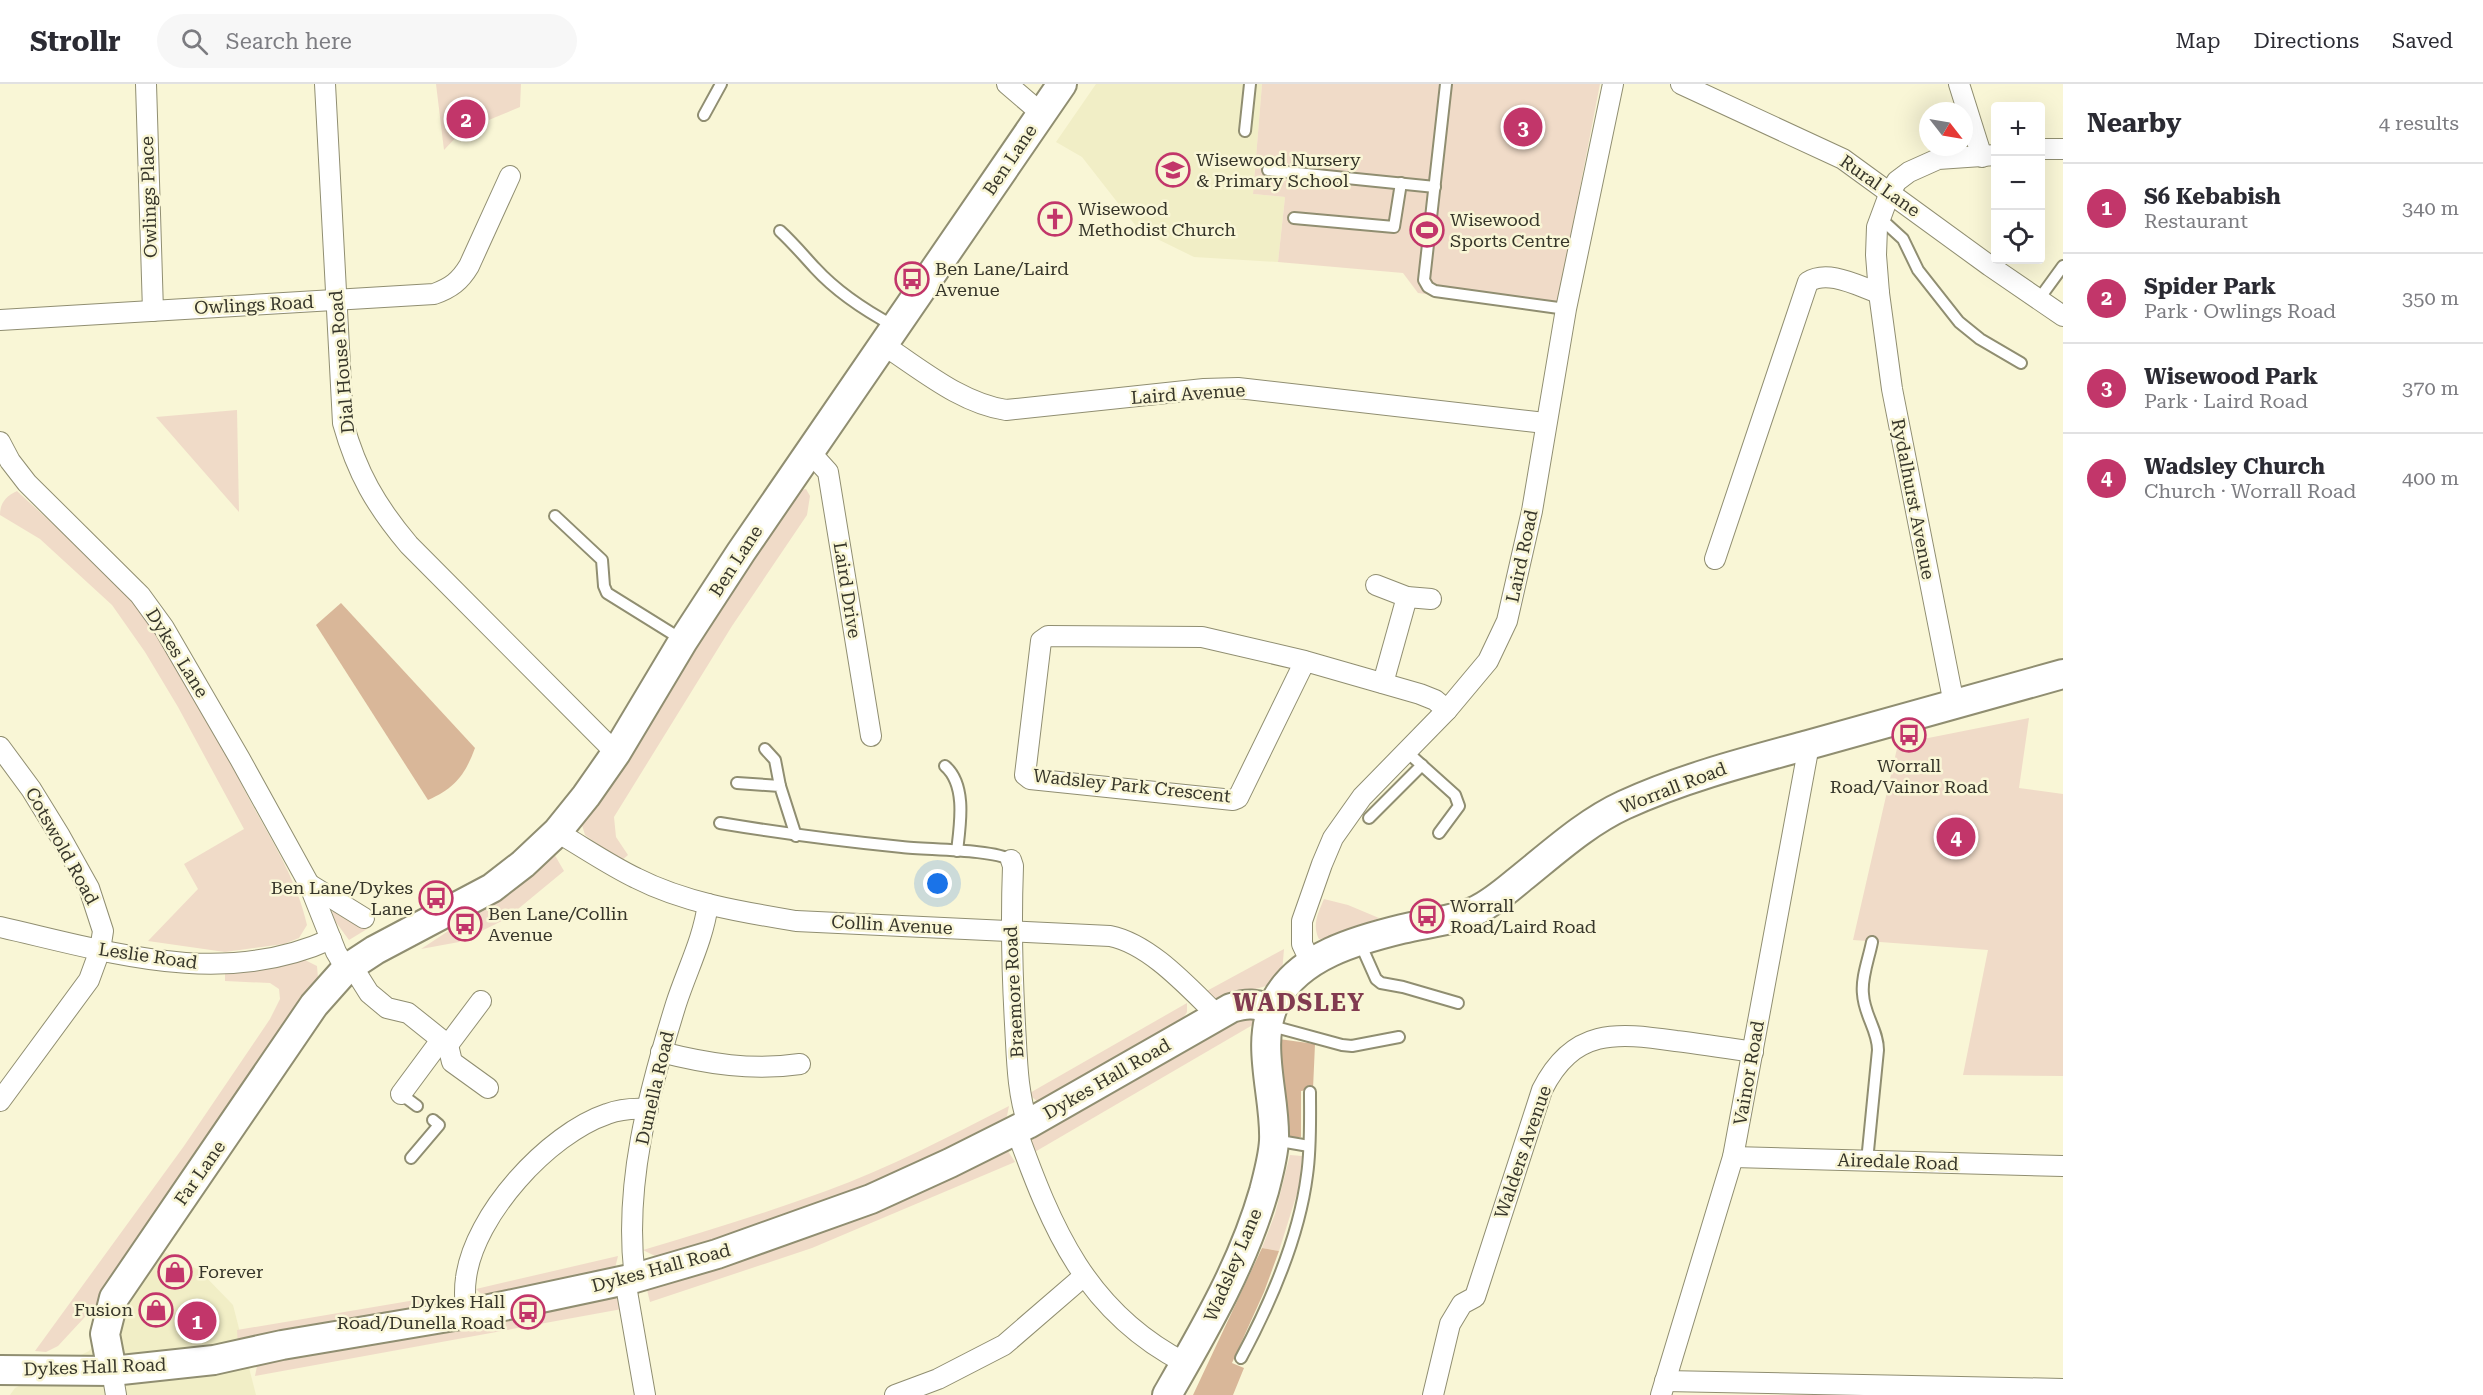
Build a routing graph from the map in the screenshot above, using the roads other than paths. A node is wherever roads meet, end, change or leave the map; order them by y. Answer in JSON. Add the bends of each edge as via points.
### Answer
{"nodes":[{"id":1,"x":146,"y":84,"type":"edge"},
{"id":2,"x":325,"y":84,"type":"edge"},
{"id":3,"x":721,"y":84,"type":"edge"},
{"id":4,"x":1006,"y":84,"type":"edge"},
{"id":5,"x":1062,"y":84,"type":"edge"},
{"id":6,"x":1250,"y":84,"type":"edge"},
{"id":7,"x":1446,"y":84,"type":"edge"},
{"id":8,"x":1613,"y":84,"type":"edge"},
{"id":9,"x":1681,"y":84,"type":"edge"},
{"id":10,"x":1959,"y":84,"type":"edge"},
{"id":11,"x":1041,"y":113,"type":"junction"},
{"id":12,"x":704,"y":115,"type":"dead end"},
{"id":13,"x":1245,"y":131,"type":"dead end"},
{"id":14,"x":2045,"y":149,"type":"edge"},
{"id":15,"x":2063,"y":149,"type":"edge"},
{"id":16,"x":1989,"y":156,"type":"edge"},
{"id":17,"x":1268,"y":170,"type":"dead end"},
{"id":18,"x":510,"y":176,"type":"dead end"},
{"id":19,"x":1401,"y":183,"type":"junction"},
{"id":20,"x":1434,"y":192,"type":"junction"},
{"id":21,"x":1890,"y":192,"type":"junction"},
{"id":22,"x":1880,"y":218,"type":"junction"},
{"id":23,"x":1294,"y":219,"type":"dead end"},
{"id":24,"x":780,"y":231,"type":"dead end"},
{"id":25,"x":2063,"y":266,"type":"edge"},
{"id":26,"x":1879,"y":293,"type":"junction"},
{"id":27,"x":2039,"y":299,"type":"junction"},
{"id":28,"x":336,"y":301,"type":"junction"},
{"id":29,"x":1566,"y":309,"type":"junction"},
{"id":30,"x":153,"y":311,"type":"junction"},
{"id":31,"x":2063,"y":316,"type":"edge"},
{"id":32,"x":0,"y":320,"type":"edge"},
{"id":33,"x":888,"y":335,"type":"junction"},
{"id":34,"x":2021,"y":363,"type":"dead end"},
{"id":35,"x":1545,"y":423,"type":"junction"},
{"id":36,"x":0,"y":442,"type":"edge"},
{"id":37,"x":809,"y":451,"type":"junction"},
{"id":38,"x":5,"y":464,"type":"edge"},
{"id":39,"x":555,"y":516,"type":"dead end"},
{"id":40,"x":1715,"y":559,"type":"dead end"},
{"id":41,"x":1376,"y":585,"type":"dead end"},
{"id":42,"x":1407,"y":597,"type":"junction"},
{"id":43,"x":1431,"y":599,"type":"dead end"},
{"id":44,"x":683,"y":641,"type":"junction"},
{"id":45,"x":1305,"y":661,"type":"junction"},
{"id":46,"x":2063,"y":674,"type":"edge"},
{"id":47,"x":1383,"y":683,"type":"junction"},
{"id":48,"x":1954,"y":704,"type":"junction"},
{"id":49,"x":1447,"y":710,"type":"junction"},
{"id":50,"x":872,"y":736,"type":"dead end"},
{"id":51,"x":1809,"y":745,"type":"junction"},
{"id":52,"x":0,"y":747,"type":"edge"},
{"id":53,"x":765,"y":749,"type":"dead end"},
{"id":54,"x":1406,"y":751,"type":"junction"},
{"id":55,"x":616,"y":753,"type":"junction"},
{"id":56,"x":1422,"y":765,"type":"junction"},
{"id":57,"x":945,"y":766,"type":"dead end"},
{"id":58,"x":737,"y":783,"type":"dead end"},
{"id":59,"x":780,"y":786,"type":"junction"},
{"id":60,"x":1369,"y":818,"type":"dead end"},
{"id":61,"x":720,"y":823,"type":"dead end"},
{"id":62,"x":557,"y":832,"type":"junction"},
{"id":63,"x":1438,"y":833,"type":"dead end"},
{"id":64,"x":796,"y":836,"type":"junction"},
{"id":65,"x":957,"y":851,"type":"junction"},
{"id":66,"x":1011,"y":860,"type":"joint"},
{"id":67,"x":309,"y":884,"type":"junction"},
{"id":68,"x":708,"y":904,"type":"junction"},
{"id":69,"x":364,"y":918,"type":"dead end"},
{"id":70,"x":0,"y":927,"type":"edge"},
{"id":71,"x":1010,"y":931,"type":"junction"},
{"id":72,"x":331,"y":939,"type":"junction"},
{"id":73,"x":1359,"y":942,"type":"junction"},
{"id":74,"x":1872,"y":942,"type":"dead end"},
{"id":75,"x":100,"y":950,"type":"junction"},
{"id":76,"x":1311,"y":963,"type":"junction"},
{"id":77,"x":349,"y":968,"type":"junction"},
{"id":78,"x":481,"y":1001,"type":"dead end"},
{"id":79,"x":1458,"y":1003,"type":"dead end"},
{"id":80,"x":1217,"y":1016,"type":"junction"},
{"id":81,"x":1270,"y":1018,"type":"junction"},
{"id":82,"x":1399,"y":1037,"type":"dead end"},
{"id":83,"x":445,"y":1043,"type":"junction"},
{"id":84,"x":661,"y":1052,"type":"junction"},
{"id":85,"x":1753,"y":1052,"type":"junction"},
{"id":86,"x":800,"y":1064,"type":"dead end"},
{"id":87,"x":489,"y":1088,"type":"dead end"},
{"id":88,"x":1310,"y":1092,"type":"dead end"},
{"id":89,"x":401,"y":1094,"type":"joint"},
{"id":90,"x":0,"y":1101,"type":"edge"},
{"id":91,"x":417,"y":1106,"type":"dead end"},
{"id":92,"x":648,"y":1109,"type":"junction"},
{"id":93,"x":433,"y":1120,"type":"dead end"},
{"id":94,"x":1022,"y":1127,"type":"junction"},
{"id":95,"x":1274,"y":1140,"type":"junction"},
{"id":96,"x":1309,"y":1146,"type":"junction"},
{"id":97,"x":1734,"y":1156,"type":"junction"},
{"id":98,"x":411,"y":1158,"type":"dead end"},
{"id":99,"x":1867,"y":1161,"type":"junction"},
{"id":100,"x":2063,"y":1166,"type":"edge"},
{"id":101,"x":1084,"y":1276,"type":"junction"},
{"id":102,"x":630,"y":1279,"type":"junction"},
{"id":103,"x":466,"y":1314,"type":"junction"},
{"id":104,"x":1241,"y":1358,"type":"dead end"},
{"id":105,"x":1185,"y":1363,"type":"junction"},
{"id":106,"x":0,"y":1370,"type":"edge"},
{"id":107,"x":114,"y":1383,"type":"edge"},
{"id":108,"x":1663,"y":1388,"type":"edge"},
{"id":109,"x":2063,"y":1389,"type":"edge"},
{"id":110,"x":645,"y":1395,"type":"edge"},
{"id":111,"x":895,"y":1395,"type":"edge"},
{"id":112,"x":1167,"y":1395,"type":"edge"},
{"id":113,"x":1433,"y":1395,"type":"edge"}],
"edges":[{"from":1,"to":30,"type":"street","name":"Owlings Place"},
{"from":2,"to":28,"type":"street","name":"Dial House Road"},
{"from":3,"to":12,"type":"lane"},
{"from":4,"to":11,"type":"street"},
{"from":5,"to":11,"type":"street","name":"Ben Lane"},
{"from":6,"to":13,"type":"lane"},
{"from":7,"to":20,"type":"lane"},
{"from":8,"to":29,"type":"street","name":"Laird Road"},
{"from":9,"to":21,"type":"street","name":"Rural Lane","via":[[1824,149]]},
{"from":10,"to":16,"type":"street"},
{"from":11,"to":33,"type":"street","name":"Ben Lane"},
{"from":14,"to":15,"type":"street"},
{"from":16,"to":21,"type":"street","via":[[1938,159],[1897,181]]},
{"from":17,"to":19,"type":"lane"},
{"from":18,"to":28,"type":"street","name":"Owlings Road","via":[[470,266],[449,289],[434,294]]},
{"from":19,"to":20,"type":"lane"},
{"from":19,"to":23,"type":"lane","via":[[1394,227]]},
{"from":20,"to":29,"type":"lane","via":[[1424,280],[1428,287]]},
{"from":21,"to":22,"type":"street","name":"Rydalhurst Avenue"},
{"from":21,"to":27,"type":"street","name":"Rural Lane"},
{"from":22,"to":26,"type":"street","name":"Rydalhurst Avenue","via":[[1876,255]]},
{"from":22,"to":34,"type":"lane","via":[[1903,239],[1918,270],[1959,322]]},
{"from":24,"to":33,"type":"lane","via":[[816,269],[874,315]]},
{"from":25,"to":27,"type":"lane"},
{"from":26,"to":40,"type":"street","via":[[1826,276],[1808,282]]},
{"from":26,"to":48,"type":"street","name":"Rydalhurst Avenue","via":[[1892,389]]},
{"from":27,"to":31,"type":"street","name":"Rural Lane"},
{"from":28,"to":30,"type":"street","name":"Owlings Road"},
{"from":28,"to":55,"type":"street","name":"Dial House Road","via":[[343,423],[352,457],[370,492],[409,545]]},
{"from":29,"to":35,"type":"street","name":"Laird Road"},
{"from":30,"to":32,"type":"street","name":"Owlings Road"},
{"from":33,"to":35,"type":"street","name":"Laird Avenue","via":[[967,399],[1006,410],[1238,388]]},
{"from":33,"to":37,"type":"street","name":"Ben Lane"},
{"from":35,"to":49,"type":"street","name":"Laird Road","via":[[1532,511],[1507,621],[1488,661]]},
{"from":36,"to":38,"type":"street","name":"Dykes Lane"},
{"from":37,"to":44,"type":"street","name":"Ben Lane"},
{"from":37,"to":50,"type":"street","name":"Laird Drive","via":[[828,472]]},
{"from":38,"to":67,"type":"street","name":"Dykes Lane","via":[[140,595],[164,628]]},
{"from":39,"to":44,"type":"lane","via":[[602,560],[608,593]]},
{"from":41,"to":42,"type":"street"},
{"from":42,"to":43,"type":"street"},
{"from":42,"to":47,"type":"street"},
{"from":44,"to":55,"type":"street","name":"Ben Lane"},
{"from":45,"to":45,"type":"street","name":"Wadsley Park Crescent","via":[[1238,798],[1030,779],[1025,775],[1041,641],[1048,636],[1202,637]]},
{"from":45,"to":47,"type":"street","name":"Wadsley Park Crescent"},
{"from":46,"to":48,"type":"street","name":"Worrall Road"},
{"from":47,"to":49,"type":"street","name":"Wadsley Park Crescent","via":[[1435,700]]},
{"from":48,"to":51,"type":"street","name":"Worrall Road"},
{"from":49,"to":54,"type":"street","name":"Laird Road"},
{"from":51,"to":73,"type":"street","name":"Worrall Road","via":[[1721,768],[1650,793],[1594,822],[1478,909],[1454,919]]},
{"from":51,"to":85,"type":"street","name":"Vainor Road"},
{"from":52,"to":75,"type":"street","name":"Cotswold Road","via":[[31,789],[89,888],[103,931]]},
{"from":53,"to":59,"type":"lane","via":[[775,760]]},
{"from":54,"to":56,"type":"lane"},
{"from":54,"to":76,"type":"street","name":"Laird Road","via":[[1346,817],[1325,855],[1302,921],[1302,944]]},
{"from":55,"to":62,"type":"street","name":"Ben Lane"},
{"from":56,"to":60,"type":"lane"},
{"from":56,"to":63,"type":"lane","via":[[1458,801],[1459,806]]},
{"from":57,"to":65,"type":"lane","via":[[957,783],[961,821]]},
{"from":58,"to":59,"type":"lane"},
{"from":59,"to":64,"type":"lane"},
{"from":61,"to":64,"type":"lane"},
{"from":62,"to":68,"type":"street","name":"Collin Avenue","via":[[637,879]]},
{"from":62,"to":77,"type":"street","name":"Ben Lane","via":[[492,888],[375,950]]},
{"from":64,"to":65,"type":"lane"},
{"from":65,"to":66,"type":"lane"},
{"from":66,"to":71,"type":"street","name":"Braemore Road"},
{"from":67,"to":69,"type":"street","name":"Dykes Lane"},
{"from":67,"to":72,"type":"street","name":"Dykes Lane"},
{"from":68,"to":71,"type":"street","name":"Collin Avenue","via":[[796,921]]},
{"from":68,"to":84,"type":"street","name":"Dunella Road","via":[[700,940]]},
{"from":70,"to":75,"type":"street","name":"Leslie Road"},
{"from":71,"to":80,"type":"street","name":"Collin Avenue","via":[[1124,939],[1180,980]]},
{"from":71,"to":94,"type":"street","name":"Braemore Road"},
{"from":72,"to":75,"type":"street","name":"Leslie Road","via":[[278,957],[214,965],[172,963]]},
{"from":72,"to":77,"type":"street","name":"Dykes Lane"},
{"from":73,"to":76,"type":"street","name":"Worrall Road"},
{"from":73,"to":79,"type":"lane","via":[[1381,983]]},
{"from":74,"to":99,"type":"lane","via":[[1862,993],[1867,1016],[1878,1037]]},
{"from":75,"to":90,"type":"street","name":"Cotswold Road","via":[[89,980]]},
{"from":76,"to":81,"type":"street","name":"Wadsley Lane","via":[[1285,985]]},
{"from":77,"to":83,"type":"street","name":"Dykes Lane","via":[[387,1008],[408,1014]]},
{"from":77,"to":107,"type":"street","name":"Far Lane","via":[[314,1005],[114,1298],[105,1335]]},
{"from":78,"to":83,"type":"street"},
{"from":80,"to":81,"type":"street","name":"Dykes Hall Road","via":[[1245,1004],[1258,1004]]},
{"from":80,"to":94,"type":"street","name":"Dykes Hall Road"},
{"from":81,"to":82,"type":"lane","via":[[1342,1046]]},
{"from":81,"to":95,"type":"street","name":"Wadsley Lane","via":[[1267,1067]]},
{"from":83,"to":87,"type":"street","name":"Dykes Lane","via":[[452,1062]]},
{"from":83,"to":89,"type":"street"},
{"from":84,"to":86,"type":"street","via":[[739,1067]]},
{"from":84,"to":92,"type":"street","name":"Dunella Road"},
{"from":85,"to":97,"type":"street","name":"Vainor Road"},
{"from":85,"to":113,"type":"street","name":"Walders Avenue","via":[[1621,1034],[1591,1041],[1557,1066],[1542,1090],[1475,1297],[1462,1304],[1450,1323]]},
{"from":88,"to":96,"type":"lane"},
{"from":89,"to":91,"type":"lane"},
{"from":92,"to":102,"type":"street","name":"Dunella Road","via":[[631,1222]]},
{"from":92,"to":103,"type":"street","via":[[620,1110],[591,1120],[523,1173],[490,1218],[470,1258],[465,1278]]},
{"from":93,"to":98,"type":"lane","via":[[439,1125]]},
{"from":94,"to":101,"type":"street","name":"Braemore Road","via":[[1057,1231]]},
{"from":94,"to":102,"type":"street","name":"Dykes Hall Road","via":[[871,1199],[717,1254]]},
{"from":95,"to":96,"type":"lane"},
{"from":95,"to":105,"type":"street","name":"Wadsley Lane","via":[[1270,1170],[1251,1233],[1214,1313]]},
{"from":96,"to":104,"type":"lane","via":[[1307,1176],[1289,1248]]},
{"from":97,"to":99,"type":"street","name":"Airedale Road"},
{"from":97,"to":108,"type":"street","name":"Vainor Road"},
{"from":99,"to":100,"type":"street","name":"Airedale Road"},
{"from":101,"to":105,"type":"street","name":"Braemore Road","via":[[1132,1331]]},
{"from":101,"to":111,"type":"street","via":[[1004,1345],[938,1379]]},
{"from":102,"to":103,"type":"street","name":"Dykes Hall Road"},
{"from":102,"to":110,"type":"street","name":"Dunella Road"},
{"from":103,"to":107,"type":"street","name":"Dykes Hall Road","via":[[282,1345]]},
{"from":105,"to":112,"type":"street","name":"Wadsley Lane"},
{"from":106,"to":107,"type":"street","name":"Dykes Hall Road"},
{"from":108,"to":109,"type":"street"}]}
